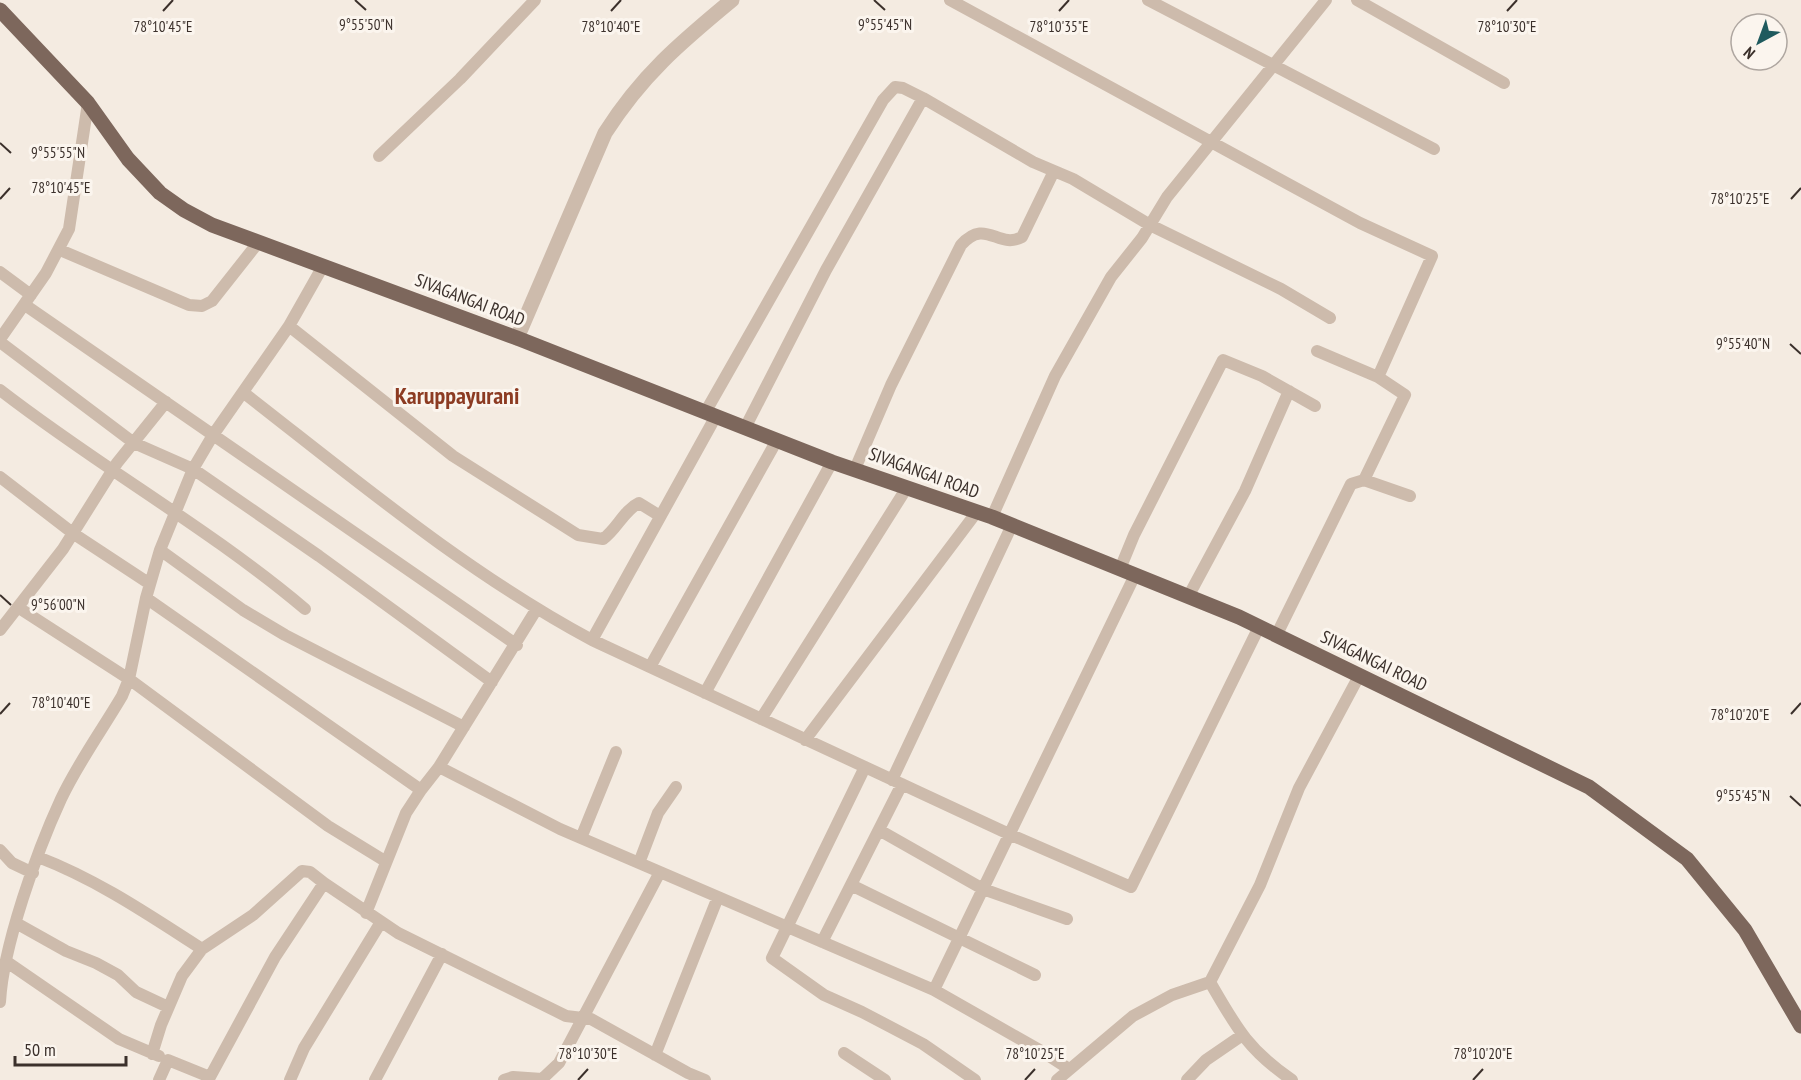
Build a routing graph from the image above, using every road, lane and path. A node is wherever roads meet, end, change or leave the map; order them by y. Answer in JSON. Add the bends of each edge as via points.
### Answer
{"nodes":[{"id":1,"x":535,"y":0,"type":"edge"},
{"id":2,"x":732,"y":0,"type":"edge"},
{"id":3,"x":950,"y":0,"type":"edge"},
{"id":4,"x":1148,"y":0,"type":"edge"},
{"id":5,"x":1326,"y":0,"type":"edge"},
{"id":6,"x":1357,"y":0,"type":"edge"},
{"id":7,"x":0,"y":10,"type":"edge"},
{"id":8,"x":1272,"y":64,"type":"junction"},
{"id":9,"x":1503,"y":82,"type":"dead end"},
{"id":10,"x":923,"y":98,"type":"junction"},
{"id":11,"x":88,"y":103,"type":"junction"},
{"id":12,"x":1213,"y":142,"type":"junction"},
{"id":13,"x":1434,"y":149,"type":"dead end"},
{"id":14,"x":379,"y":156,"type":"dead end"},
{"id":15,"x":1054,"y":171,"type":"junction"},
{"id":16,"x":1150,"y":225,"type":"junction"},
{"id":17,"x":257,"y":243,"type":"junction"},
{"id":18,"x":60,"y":250,"type":"junction"},
{"id":19,"x":323,"y":266,"type":"junction"},
{"id":20,"x":0,"y":272,"type":"edge"},
{"id":21,"x":28,"y":300,"type":"junction"},
{"id":22,"x":1330,"y":318,"type":"dead end"},
{"id":23,"x":289,"y":326,"type":"junction"},
{"id":24,"x":517,"y":338,"type":"junction"},
{"id":25,"x":0,"y":340,"type":"edge"},
{"id":26,"x":1317,"y":351,"type":"dead end"},
{"id":27,"x":1378,"y":377,"type":"junction"},
{"id":28,"x":0,"y":390,"type":"edge"},
{"id":29,"x":1289,"y":391,"type":"junction"},
{"id":30,"x":244,"y":393,"type":"junction"},
{"id":31,"x":166,"y":402,"type":"junction"},
{"id":32,"x":1315,"y":406,"type":"dead end"},
{"id":33,"x":711,"y":413,"type":"junction"},
{"id":34,"x":746,"y":426,"type":"junction"},
{"id":35,"x":213,"y":435,"type":"junction"},
{"id":36,"x":777,"y":440,"type":"junction"},
{"id":37,"x":134,"y":443,"type":"junction"},
{"id":38,"x":832,"y":462,"type":"junction"},
{"id":39,"x":193,"y":469,"type":"junction"},
{"id":40,"x":855,"y":469,"type":"junction"},
{"id":41,"x":113,"y":471,"type":"junction"},
{"id":42,"x":0,"y":477,"type":"edge"},
{"id":43,"x":1364,"y":480,"type":"junction"},
{"id":44,"x":906,"y":489,"type":"junction"},
{"id":45,"x":1410,"y":496,"type":"dead end"},
{"id":46,"x":174,"y":513,"type":"junction"},
{"id":47,"x":976,"y":513,"type":"junction"},
{"id":48,"x":660,"y":516,"type":"junction"},
{"id":49,"x":992,"y":517,"type":"junction"},
{"id":50,"x":1012,"y":525,"type":"junction"},
{"id":51,"x":74,"y":534,"type":"junction"},
{"id":52,"x":160,"y":550,"type":"junction"},
{"id":53,"x":1120,"y":569,"type":"junction"},
{"id":54,"x":1135,"y":575,"type":"junction"},
{"id":55,"x":150,"y":584,"type":"junction"},
{"id":56,"x":1188,"y":597,"type":"junction"},
{"id":57,"x":146,"y":598,"type":"junction"},
{"id":58,"x":19,"y":608,"type":"junction"},
{"id":59,"x":305,"y":609,"type":"dead end"},
{"id":60,"x":536,"y":610,"type":"junction"},
{"id":61,"x":1259,"y":627,"type":"junction"},
{"id":62,"x":0,"y":630,"type":"edge"},
{"id":63,"x":1276,"y":636,"type":"junction"},
{"id":64,"x":592,"y":640,"type":"junction"},
{"id":65,"x":517,"y":645,"type":"junction"},
{"id":66,"x":650,"y":667,"type":"junction"},
{"id":67,"x":1359,"y":676,"type":"junction"},
{"id":68,"x":129,"y":679,"type":"junction"},
{"id":69,"x":492,"y":682,"type":"junction"},
{"id":70,"x":705,"y":693,"type":"junction"},
{"id":71,"x":761,"y":719,"type":"junction"},
{"id":72,"x":464,"y":728,"type":"junction"},
{"id":73,"x":805,"y":740,"type":"junction"},
{"id":74,"x":616,"y":752,"type":"dead end"},
{"id":75,"x":439,"y":767,"type":"junction"},
{"id":76,"x":865,"y":767,"type":"junction"},
{"id":77,"x":897,"y":782,"type":"junction"},
{"id":78,"x":676,"y":787,"type":"dead end"},
{"id":79,"x":421,"y":790,"type":"junction"},
{"id":80,"x":879,"y":830,"type":"junction"},
{"id":81,"x":1010,"y":834,"type":"junction"},
{"id":82,"x":581,"y":838,"type":"junction"},
{"id":83,"x":0,"y":850,"type":"edge"},
{"id":84,"x":38,"y":857,"type":"junction"},
{"id":85,"x":385,"y":861,"type":"junction"},
{"id":86,"x":639,"y":863,"type":"junction"},
{"id":87,"x":660,"y":872,"type":"junction"},
{"id":88,"x":33,"y":873,"type":"junction"},
{"id":89,"x":324,"y":883,"type":"junction"},
{"id":90,"x":851,"y":885,"type":"junction"},
{"id":91,"x":983,"y":889,"type":"junction"},
{"id":92,"x":717,"y":897,"type":"junction"},
{"id":93,"x":366,"y":912,"type":"junction"},
{"id":94,"x":1067,"y":919,"type":"dead end"},
{"id":95,"x":381,"y":922,"type":"junction"},
{"id":96,"x":16,"y":923,"type":"junction"},
{"id":97,"x":786,"y":926,"type":"junction"},
{"id":98,"x":959,"y":938,"type":"junction"},
{"id":99,"x":822,"y":942,"type":"junction"},
{"id":100,"x":202,"y":950,"type":"junction"},
{"id":101,"x":442,"y":954,"type":"junction"},
{"id":102,"x":7,"y":962,"type":"junction"},
{"id":103,"x":1035,"y":975,"type":"dead end"},
{"id":104,"x":1210,"y":982,"type":"junction"},
{"id":105,"x":934,"y":990,"type":"junction"},
{"id":106,"x":0,"y":1002,"type":"edge"},
{"id":107,"x":168,"y":1006,"type":"junction"},
{"id":108,"x":584,"y":1018,"type":"junction"},
{"id":109,"x":1801,"y":1026,"type":"edge"},
{"id":110,"x":1241,"y":1036,"type":"junction"},
{"id":111,"x":844,"y":1053,"type":"dead end"},
{"id":112,"x":152,"y":1054,"type":"junction"},
{"id":113,"x":655,"y":1055,"type":"junction"},
{"id":114,"x":168,"y":1060,"type":"junction"},
{"id":115,"x":1069,"y":1070,"type":"junction"},
{"id":116,"x":213,"y":1078,"type":"edge"},
{"id":117,"x":159,"y":1080,"type":"edge"},
{"id":118,"x":290,"y":1080,"type":"edge"},
{"id":119,"x":375,"y":1080,"type":"edge"},
{"id":120,"x":504,"y":1080,"type":"edge"},
{"id":121,"x":705,"y":1080,"type":"edge"},
{"id":122,"x":885,"y":1080,"type":"edge"},
{"id":123,"x":975,"y":1080,"type":"edge"},
{"id":124,"x":1057,"y":1080,"type":"edge"},
{"id":125,"x":1187,"y":1080,"type":"edge"},
{"id":126,"x":1292,"y":1080,"type":"edge"}],
"edges":[{"from":1,"to":14,"type":"street"},
{"from":2,"to":24,"type":"street","via":[[671,50],[623,105],[605,133]]},
{"from":3,"to":12,"type":"street"},
{"from":4,"to":8,"type":"street"},
{"from":5,"to":8,"type":"street"},
{"from":6,"to":9,"type":"street"},
{"from":7,"to":11,"type":"main road","name":"SIVAGANGAI ROAD"},
{"from":8,"to":12,"type":"street"},
{"from":8,"to":13,"type":"street"},
{"from":10,"to":15,"type":"street"},
{"from":10,"to":33,"type":"street","via":[[895,87],[883,100]]},
{"from":10,"to":34,"type":"street","via":[[826,270]]},
{"from":11,"to":17,"type":"main road","name":"SIVAGANGAI ROAD","via":[[128,159],[160,193],[184,210]]},
{"from":11,"to":18,"type":"street","via":[[69,229]]},
{"from":12,"to":16,"type":"street","via":[[1167,196]]},
{"from":12,"to":27,"type":"street","via":[[1360,223],[1432,256]]},
{"from":15,"to":16,"type":"street"},
{"from":15,"to":40,"type":"street","via":[[1022,237],[1006,239],[982,232],[961,245]]},
{"from":16,"to":22,"type":"street","via":[[1281,289]]},
{"from":16,"to":49,"type":"street","via":[[1111,277],[1054,376]]},
{"from":17,"to":18,"type":"street","via":[[212,301],[202,306],[189,305]]},
{"from":17,"to":19,"type":"main road","name":"SIVAGANGAI ROAD"},
{"from":18,"to":21,"type":"street"},
{"from":19,"to":23,"type":"street"},
{"from":19,"to":24,"type":"main road","name":"SIVAGANGAI ROAD"},
{"from":20,"to":21,"type":"street"},
{"from":21,"to":25,"type":"street"},
{"from":21,"to":31,"type":"street"},
{"from":23,"to":30,"type":"street"},
{"from":23,"to":48,"type":"street","via":[[453,456],[578,535],[603,539],[639,503]]},
{"from":24,"to":33,"type":"main road","name":"SIVAGANGAI ROAD"},
{"from":25,"to":37,"type":"street"},
{"from":26,"to":27,"type":"street"},
{"from":27,"to":43,"type":"street","via":[[1405,395]]},
{"from":28,"to":41,"type":"street"},
{"from":29,"to":32,"type":"street"},
{"from":29,"to":53,"type":"street","via":[[1223,360]]},
{"from":29,"to":56,"type":"street","via":[[1245,491]]},
{"from":30,"to":35,"type":"street"},
{"from":30,"to":60,"type":"street"},
{"from":31,"to":35,"type":"street"},
{"from":31,"to":37,"type":"street"},
{"from":33,"to":34,"type":"main road","name":"SIVAGANGAI ROAD"},
{"from":33,"to":48,"type":"street"},
{"from":34,"to":36,"type":"main road","name":"SIVAGANGAI ROAD"},
{"from":35,"to":39,"type":"street"},
{"from":35,"to":65,"type":"street"},
{"from":36,"to":38,"type":"main road","name":"SIVAGANGAI ROAD"},
{"from":36,"to":66,"type":"street"},
{"from":37,"to":39,"type":"street"},
{"from":37,"to":41,"type":"street"},
{"from":38,"to":40,"type":"main road","name":"SIVAGANGAI ROAD"},
{"from":38,"to":70,"type":"street"},
{"from":39,"to":46,"type":"street"},
{"from":39,"to":69,"type":"street"},
{"from":40,"to":44,"type":"main road","name":"SIVAGANGAI ROAD"},
{"from":41,"to":46,"type":"street"},
{"from":41,"to":51,"type":"street"},
{"from":42,"to":51,"type":"street"},
{"from":43,"to":45,"type":"street"},
{"from":43,"to":63,"type":"street","via":[[1352,484]]},
{"from":44,"to":47,"type":"main road","name":"SIVAGANGAI ROAD"},
{"from":44,"to":71,"type":"street"},
{"from":46,"to":52,"type":"street"},
{"from":46,"to":59,"type":"street","via":[[232,550]]},
{"from":47,"to":49,"type":"main road","name":"SIVAGANGAI ROAD"},
{"from":47,"to":73,"type":"street"},
{"from":48,"to":64,"type":"street"},
{"from":49,"to":50,"type":"main road","name":"SIVAGANGAI ROAD"},
{"from":50,"to":53,"type":"main road","name":"SIVAGANGAI ROAD"},
{"from":50,"to":77,"type":"street"},
{"from":51,"to":55,"type":"street"},
{"from":51,"to":58,"type":"street"},
{"from":52,"to":55,"type":"street"},
{"from":52,"to":72,"type":"street","via":[[285,635]]},
{"from":53,"to":54,"type":"main road","name":"SIVAGANGAI ROAD"},
{"from":54,"to":56,"type":"main road","name":"SIVAGANGAI ROAD"},
{"from":54,"to":81,"type":"street"},
{"from":55,"to":57,"type":"street"},
{"from":56,"to":61,"type":"main road","name":"SIVAGANGAI ROAD"},
{"from":57,"to":68,"type":"street"},
{"from":57,"to":79,"type":"street"},
{"from":58,"to":62,"type":"street"},
{"from":58,"to":68,"type":"street"},
{"from":60,"to":64,"type":"street"},
{"from":60,"to":65,"type":"street"},
{"from":61,"to":63,"type":"main road","name":"SIVAGANGAI ROAD"},
{"from":61,"to":81,"type":"street","via":[[1131,887]]},
{"from":63,"to":67,"type":"main road","name":"SIVAGANGAI ROAD"},
{"from":64,"to":66,"type":"street"},
{"from":65,"to":69,"type":"street"},
{"from":66,"to":70,"type":"street"},
{"from":67,"to":104,"type":"street","via":[[1299,788],[1260,885]]},
{"from":67,"to":109,"type":"main road","name":"SIVAGANGAI ROAD","via":[[1589,787],[1687,859],[1745,930]]},
{"from":68,"to":84,"type":"street","via":[[61,798]]},
{"from":68,"to":85,"type":"street","via":[[328,826]]},
{"from":69,"to":72,"type":"street"},
{"from":70,"to":71,"type":"street"},
{"from":71,"to":73,"type":"street"},
{"from":72,"to":75,"type":"street"},
{"from":73,"to":76,"type":"street"},
{"from":74,"to":82,"type":"street"},
{"from":75,"to":79,"type":"street"},
{"from":75,"to":82,"type":"street"},
{"from":76,"to":77,"type":"street"},
{"from":76,"to":97,"type":"street"},
{"from":77,"to":80,"type":"street"},
{"from":77,"to":81,"type":"street"},
{"from":78,"to":86,"type":"street","via":[[658,813]]},
{"from":79,"to":85,"type":"street"},
{"from":80,"to":90,"type":"street"},
{"from":80,"to":91,"type":"street"},
{"from":81,"to":91,"type":"street"},
{"from":82,"to":86,"type":"street"},
{"from":83,"to":88,"type":"street","via":[[12,863]]},
{"from":84,"to":88,"type":"street"},
{"from":84,"to":100,"type":"street","via":[[113,892]]},
{"from":85,"to":93,"type":"street"},
{"from":86,"to":87,"type":"street"},
{"from":87,"to":92,"type":"street"},
{"from":87,"to":108,"type":"street"},
{"from":88,"to":96,"type":"street"},
{"from":89,"to":93,"type":"street"},
{"from":89,"to":100,"type":"street","via":[[302,871],[253,915]]},
{"from":89,"to":116,"type":"street","via":[[275,957]]},
{"from":90,"to":98,"type":"street"},
{"from":90,"to":99,"type":"street"},
{"from":91,"to":94,"type":"street"},
{"from":91,"to":98,"type":"street"},
{"from":92,"to":97,"type":"street"},
{"from":92,"to":113,"type":"street"},
{"from":93,"to":95,"type":"street"},
{"from":95,"to":101,"type":"street"},
{"from":95,"to":118,"type":"street","via":[[304,1048]]},
{"from":96,"to":102,"type":"street"},
{"from":96,"to":107,"type":"street","via":[[118,975],[136,992]]},
{"from":97,"to":99,"type":"street"},
{"from":97,"to":123,"type":"street","via":[[772,958],[824,995],[923,1044]]},
{"from":98,"to":103,"type":"street"},
{"from":98,"to":105,"type":"street"},
{"from":99,"to":105,"type":"street"},
{"from":100,"to":107,"type":"street","via":[[182,976]]},
{"from":101,"to":108,"type":"street","via":[[566,1016]]},
{"from":101,"to":119,"type":"street"},
{"from":102,"to":106,"type":"street"},
{"from":102,"to":112,"type":"street","via":[[118,1039]]},
{"from":104,"to":110,"type":"street"},
{"from":104,"to":115,"type":"street","via":[[1172,995],[1132,1016]]},
{"from":105,"to":115,"type":"street"},
{"from":107,"to":112,"type":"street"},
{"from":108,"to":113,"type":"street"},
{"from":108,"to":120,"type":"street","via":[[559,1063],[542,1078]]},
{"from":110,"to":125,"type":"street","via":[[1206,1060]]},
{"from":110,"to":126,"type":"street","via":[[1256,1053]]},
{"from":111,"to":122,"type":"street"},
{"from":112,"to":114,"type":"street"},
{"from":113,"to":121,"type":"street"},
{"from":114,"to":116,"type":"street"},
{"from":114,"to":117,"type":"street"},
{"from":115,"to":124,"type":"street"}]}
